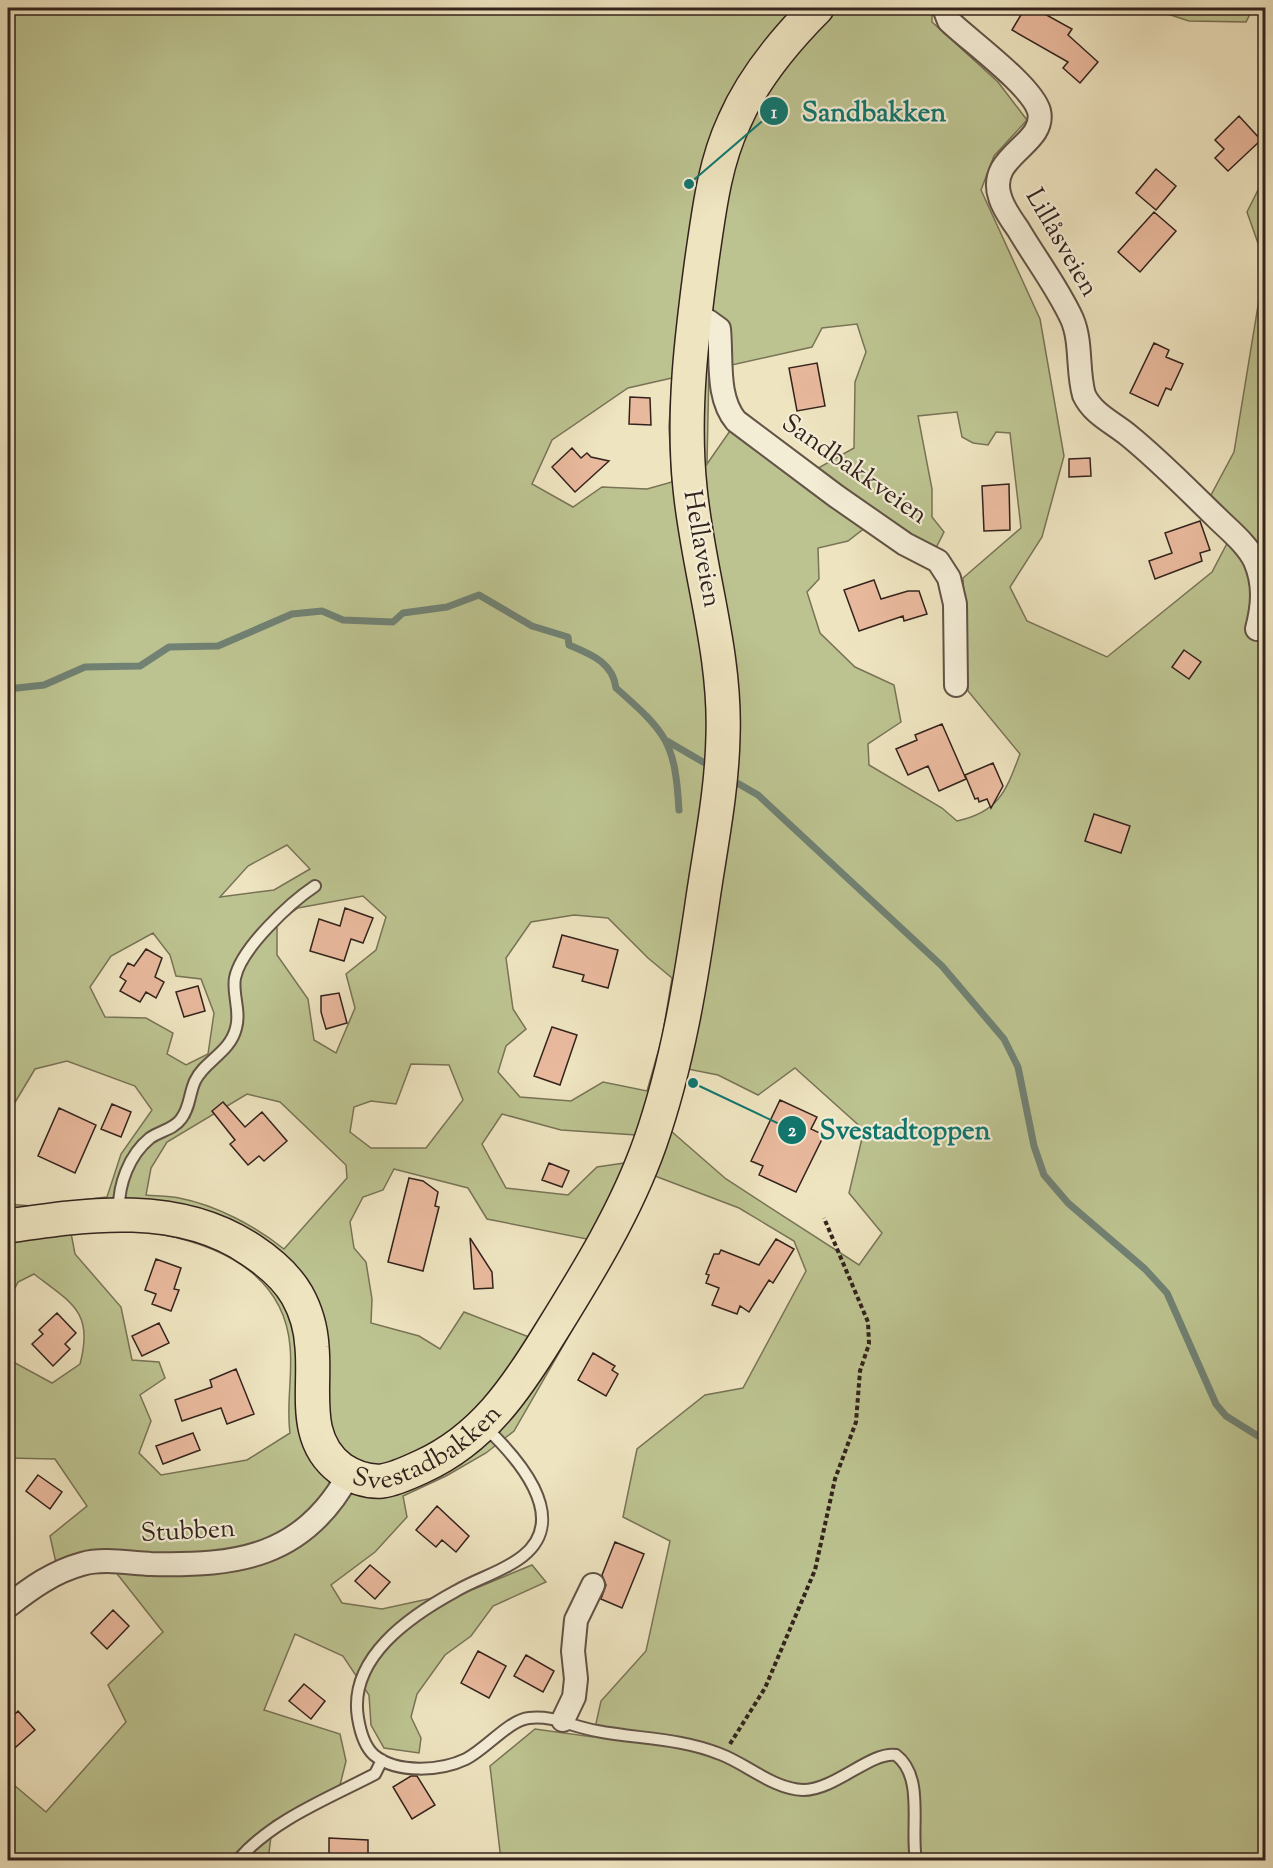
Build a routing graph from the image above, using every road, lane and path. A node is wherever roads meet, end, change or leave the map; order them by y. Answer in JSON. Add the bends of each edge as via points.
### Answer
{"nodes":[{"id":1,"x":817,"y":8,"type":"edge"},
{"id":2,"x":944,"y":8,"type":"edge"},
{"id":3,"x":694,"y":319,"type":"junction"},
{"id":4,"x":1257,"y":629,"type":"dead end"},
{"id":5,"x":956,"y":685,"type":"dead end"},
{"id":6,"x":315,"y":886,"type":"dead end"},
{"id":7,"x":659,"y":1116,"type":"joint"},
{"id":8,"x":120,"y":1214,"type":"junction"},
{"id":9,"x":824,"y":1218,"type":"dead end"},
{"id":10,"x":8,"y":1226,"type":"edge"},
{"id":11,"x":484,"y":1426,"type":"junction"},
{"id":12,"x":349,"y":1474,"type":"junction"},
{"id":13,"x":593,"y":1585,"type":"dead end"},
{"id":14,"x":8,"y":1606,"type":"edge"},
{"id":15,"x":562,"y":1720,"type":"junction"},
{"id":16,"x":724,"y":1755,"type":"junction"},
{"id":17,"x":382,"y":1760,"type":"junction"},
{"id":18,"x":238,"y":1860,"type":"edge"},
{"id":19,"x":916,"y":1860,"type":"edge"}],
"edges":[{"from":1,"to":3,"type":"main road","name":"Hellaveien","via":[[762,73],[733,124],[711,194]]},
{"from":2,"to":4,"type":"street","name":"Lillåsveien","via":[[950,21],[1015,79],[1039,112],[1036,130],[1006,161],[998,189],[1009,215],[1072,318],[1084,395],[1090,406],[1174,476],[1254,559],[1262,592]]},
{"from":3,"to":5,"type":"street","name":"Sandbakkveien","via":[[708,321],[719,329],[723,390],[728,411],[736,421],[905,544],[938,561],[949,578],[955,604]]},
{"from":3,"to":7,"type":"main road","name":"Hellaveien","via":[[689,484],[720,661],[723,734],[717,805],[694,961]]},
{"from":6,"to":8,"type":"lane","via":[[279,913],[239,968],[235,986],[238,1020],[232,1040],[195,1081],[179,1123],[149,1139],[129,1167],[120,1188]]},
{"from":7,"to":11,"type":"main road","name":"Svestadbakken","via":[[638,1175],[597,1256],[528,1369]]},
{"from":8,"to":10,"type":"main road","name":"Svestadbakken"},
{"from":8,"to":12,"type":"main road","name":"Svestadbakken","via":[[159,1216],[219,1232],[262,1258],[287,1281],[308,1320],[313,1352],[313,1420],[318,1440],[334,1464]]},
{"from":9,"to":16,"type":"path","via":[[868,1322],[869,1344],[860,1371],[856,1422],[835,1479],[815,1570],[765,1688]]},
{"from":11,"to":12,"type":"main road","name":"Svestadbakken","via":[[445,1456],[397,1478],[366,1480]]},
{"from":11,"to":17,"type":"lane","via":[[532,1483],[543,1513],[543,1525],[534,1545],[523,1556],[412,1618],[371,1658],[361,1679],[358,1718],[366,1744]]},
{"from":12,"to":14,"type":"street","name":"Stubben","via":[[334,1501],[275,1549],[230,1560],[84,1563],[38,1583]]},
{"from":13,"to":15,"type":"street","via":[[576,1620],[574,1696]]},
{"from":15,"to":16,"type":"lane","via":[[593,1731],[697,1745]]},
{"from":15,"to":17,"type":"lane","via":[[548,1717],[517,1721],[487,1746],[448,1765],[402,1767]]},
{"from":16,"to":19,"type":"lane","via":[[782,1785],[801,1790],[832,1783],[881,1757],[896,1755],[904,1761],[913,1780]]},
{"from":17,"to":18,"type":"lane","via":[[375,1774],[271,1831]]}]}
